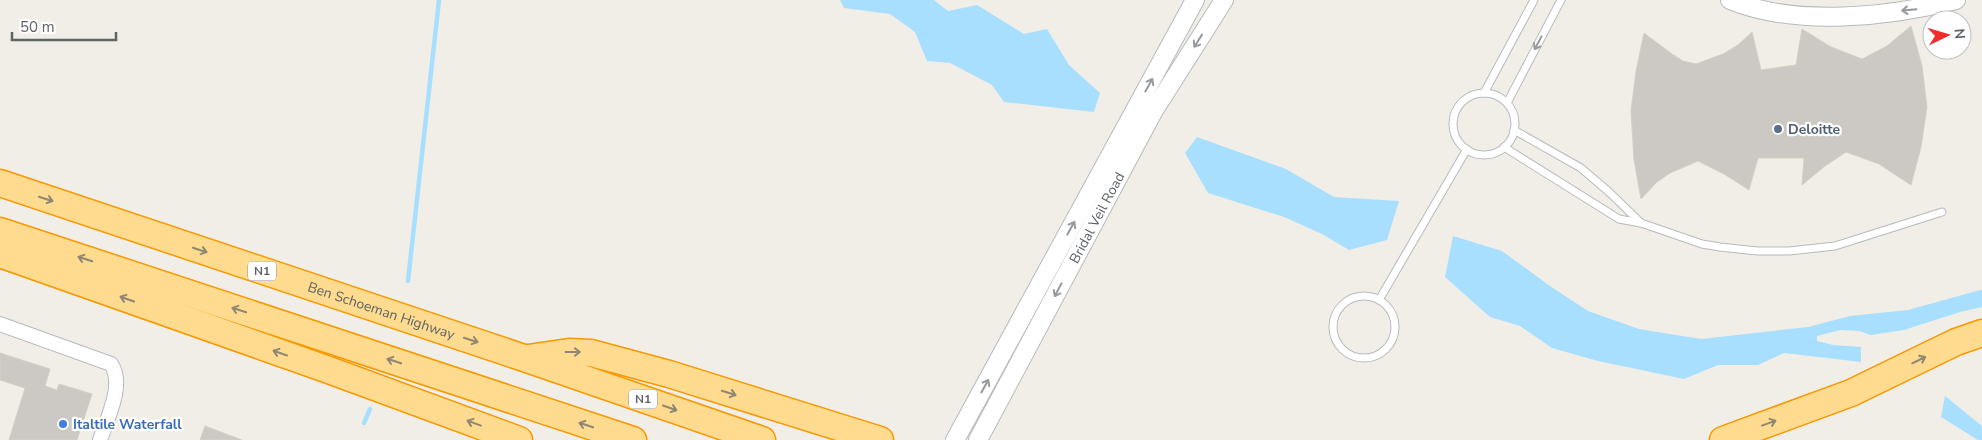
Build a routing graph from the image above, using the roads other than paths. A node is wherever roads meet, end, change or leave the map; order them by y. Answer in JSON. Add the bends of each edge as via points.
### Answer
{"nodes":[{"id":1,"x":1195,"y":0,"type":"edge"},
{"id":2,"x":1224,"y":0,"type":"edge"},
{"id":3,"x":1534,"y":0,"type":"edge"},
{"id":4,"x":1561,"y":0,"type":"edge"},
{"id":5,"x":1730,"y":0,"type":"edge"},
{"id":6,"x":1956,"y":0,"type":"edge"},
{"id":7,"x":1484,"y":93,"type":"junction"},
{"id":8,"x":1506,"y":103,"type":"junction"},
{"id":9,"x":1514,"y":130,"type":"junction"},
{"id":10,"x":1504,"y":147,"type":"junction"},
{"id":11,"x":1467,"y":150,"type":"junction"},
{"id":12,"x":0,"y":184,"type":"edge"},
{"id":13,"x":1942,"y":212,"type":"dead end"},
{"id":14,"x":1641,"y":224,"type":"junction"},
{"id":15,"x":0,"y":231,"type":"edge"},
{"id":16,"x":0,"y":254,"type":"edge"},
{"id":17,"x":1379,"y":300,"type":"junction"},
{"id":18,"x":0,"y":324,"type":"edge"},
{"id":19,"x":1982,"y":333,"type":"edge"},
{"id":20,"x":524,"y":358,"type":"junction"},
{"id":21,"x":959,"y":434,"type":"edge"},
{"id":22,"x":979,"y":439,"type":"edge"},
{"id":23,"x":100,"y":440,"type":"edge"},
{"id":24,"x":519,"y":440,"type":"edge"},
{"id":25,"x":632,"y":440,"type":"edge"},
{"id":26,"x":762,"y":440,"type":"edge"},
{"id":27,"x":880,"y":440,"type":"edge"},
{"id":28,"x":1723,"y":440,"type":"edge"}],
"edges":[{"from":21,"to":1,"type":"street","name":"Bridal Veil Road","one_way":true},
{"from":2,"to":22,"type":"street","name":"Bridal Veil Road","one_way":true,"via":[[1153,112]]},
{"from":3,"to":7,"type":"lane"},
{"from":4,"to":8,"type":"lane","one_way":true},
{"from":6,"to":5,"type":"street","one_way":true,"via":[[1919,9],[1814,16],[1777,14]]},
{"from":7,"to":8,"type":"lane","via":[[1499,97]]},
{"from":7,"to":11,"type":"lane","via":[[1469,96],[1455,112],[1454,133]]},
{"from":8,"to":9,"type":"lane","via":[[1512,111]]},
{"from":9,"to":10,"type":"lane"},
{"from":9,"to":14,"type":"lane","via":[[1581,168]]},
{"from":10,"to":11,"type":"lane","via":[[1486,154]]},
{"from":10,"to":14,"type":"lane","via":[[1609,214]]},
{"from":11,"to":17,"type":"lane"},
{"from":12,"to":20,"type":"highway","name":"Ben Schoeman Highway","number":"N1","one_way":true},
{"from":13,"to":14,"type":"lane","via":[[1835,246],[1789,251],[1757,251],[1702,244]]},
{"from":25,"to":15,"type":"highway","one_way":true},
{"from":24,"to":16,"type":"highway","one_way":true},
{"from":17,"to":17,"type":"lane","via":[[1387,306],[1395,324],[1390,342],[1384,350],[1367,358],[1347,353],[1335,336],[1333,326],[1338,311],[1349,300],[1359,296]]},
{"from":18,"to":23,"type":"street","via":[[111,364],[116,371],[116,389]]},
{"from":28,"to":19,"type":"highway","one_way":true,"via":[[1852,393],[1956,342]]},
{"from":20,"to":26,"type":"highway","name":"Ben Schoeman Highway","number":"N1","one_way":true},
{"from":20,"to":27,"type":"highway","one_way":true,"via":[[569,352],[591,353]]}]}
